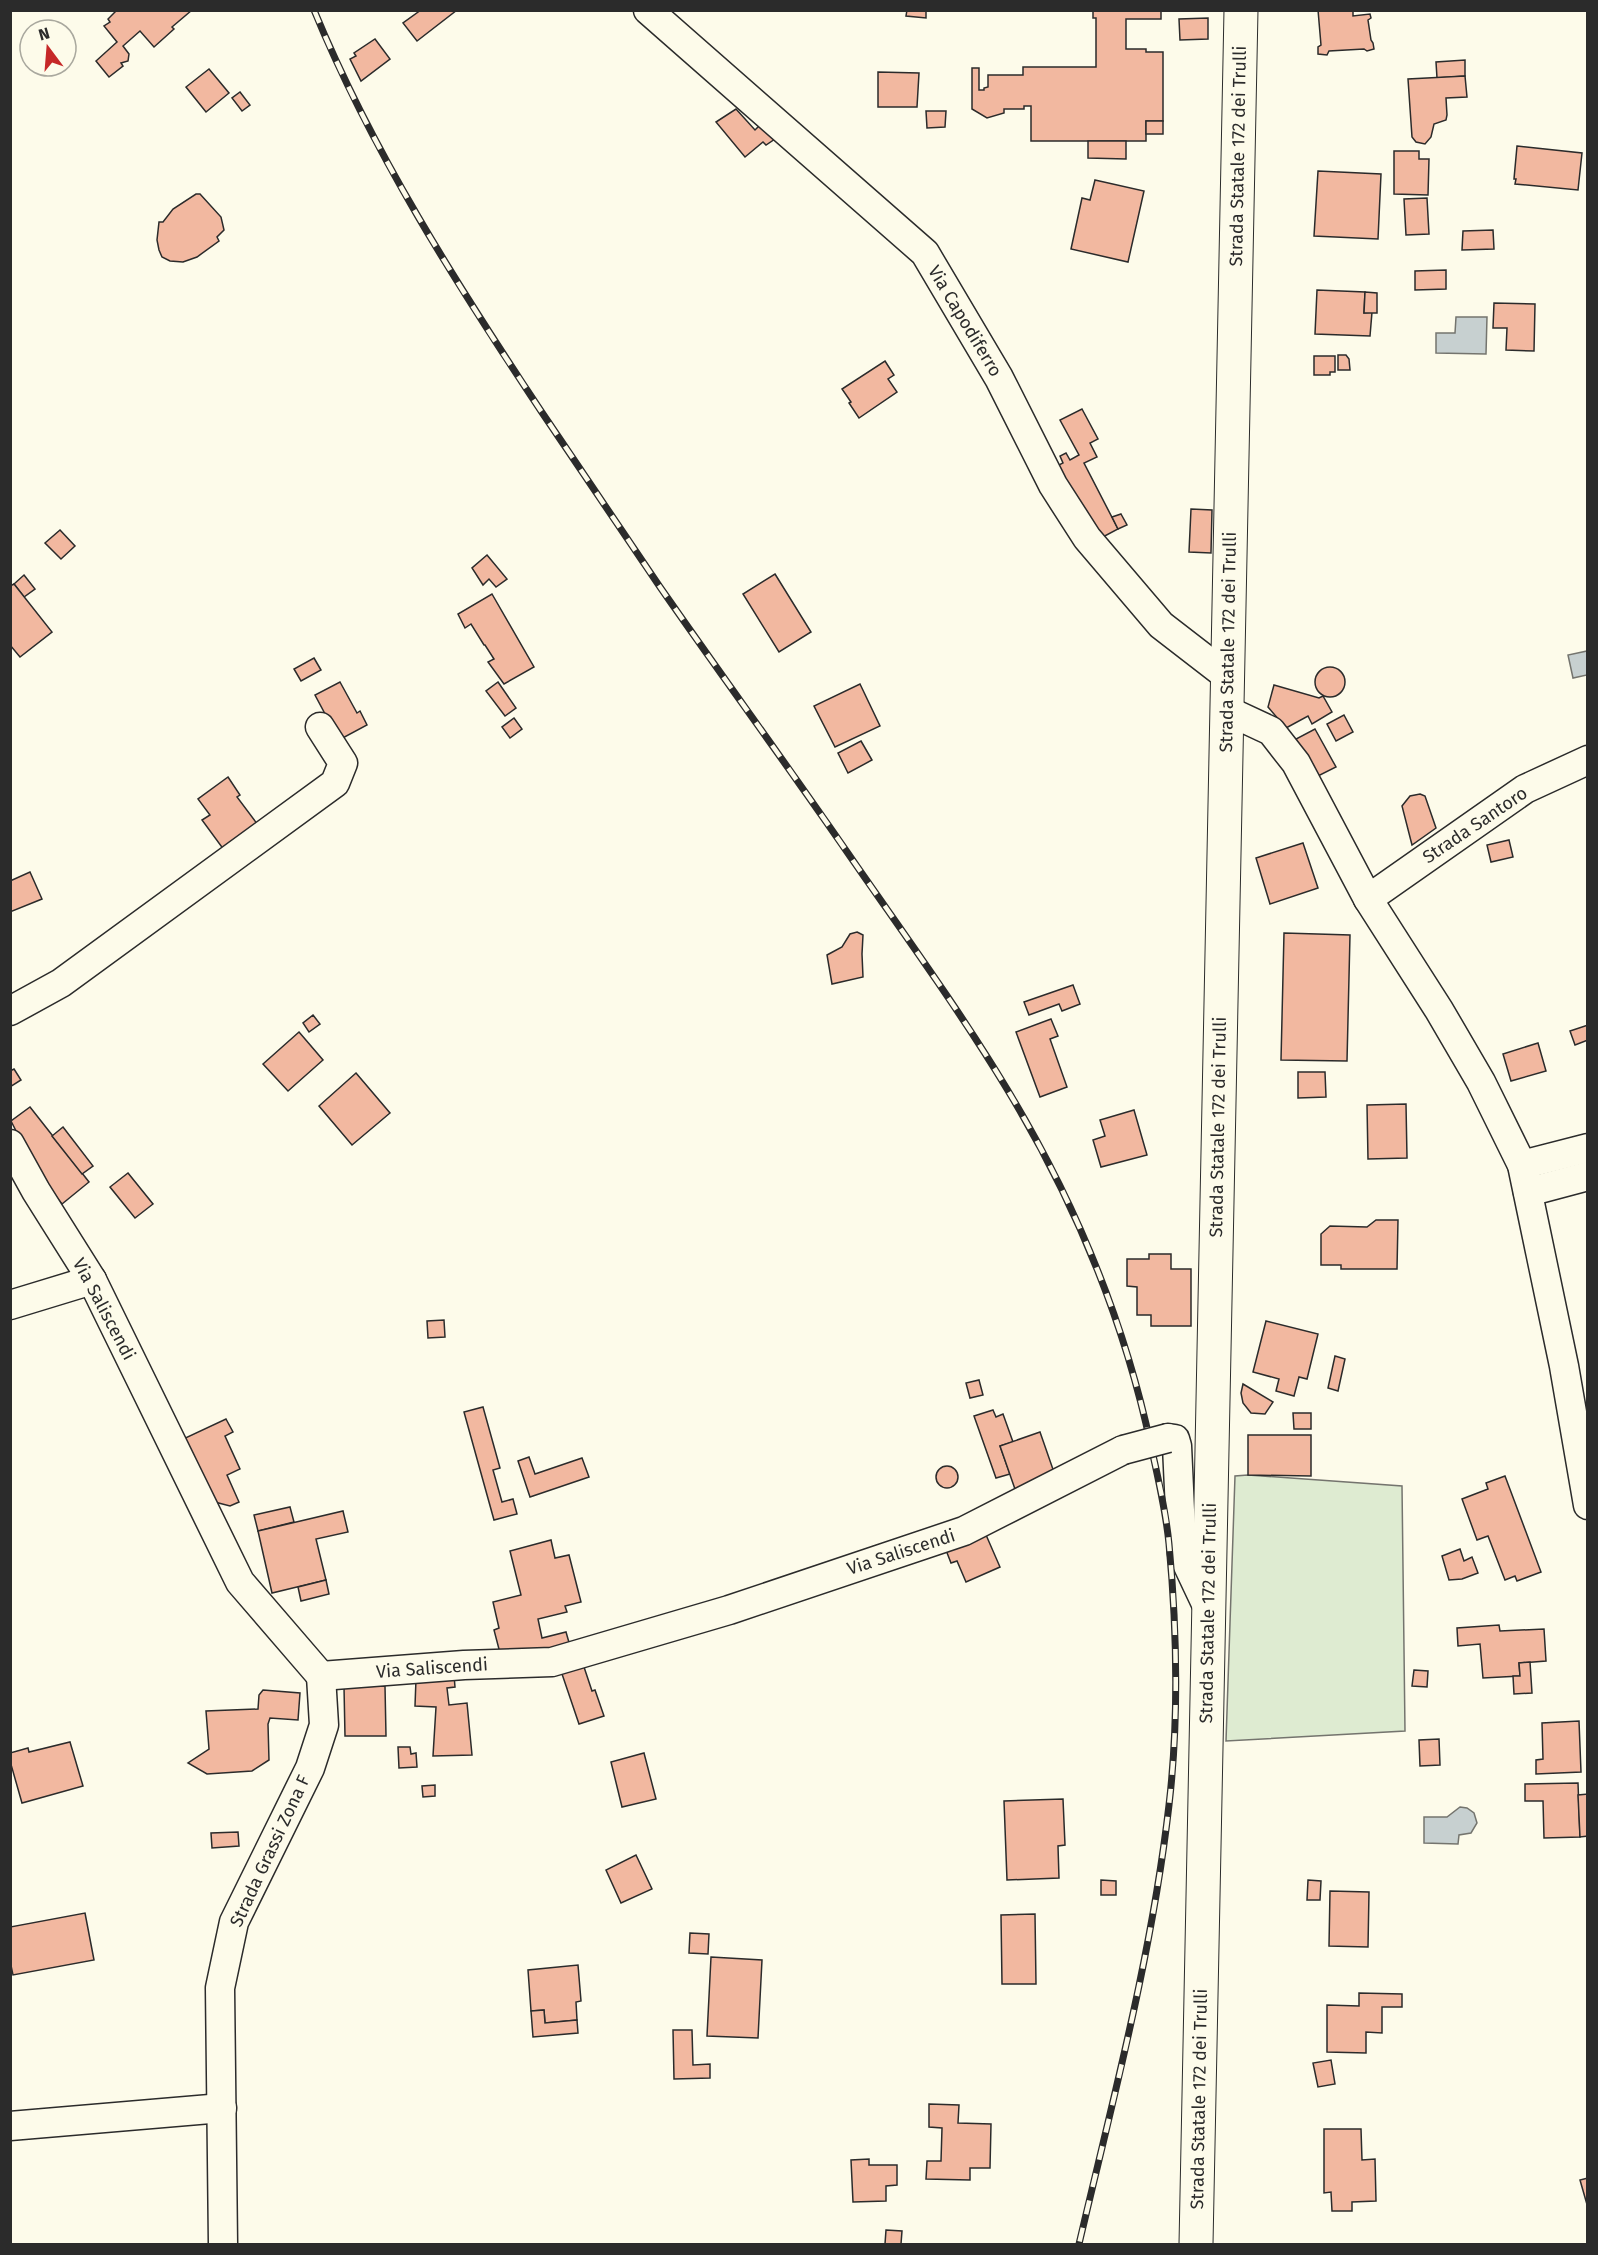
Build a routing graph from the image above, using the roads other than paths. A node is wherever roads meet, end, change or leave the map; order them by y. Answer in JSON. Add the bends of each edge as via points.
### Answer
{"nodes":[{"id":1,"x":648,"y":10,"type":"edge"},
{"id":2,"x":1241,"y":10,"type":"edge"},
{"id":3,"x":1227,"y":676,"type":"junction"},
{"id":4,"x":1226,"y":710,"type":"junction"},
{"id":5,"x":320,"y":727,"type":"dead end"},
{"id":6,"x":1587,"y":760,"type":"edge"},
{"id":7,"x":1368,"y":899,"type":"junction"},
{"id":8,"x":10,"y":1011,"type":"edge"},
{"id":9,"x":10,"y":1144,"type":"edge"},
{"id":10,"x":1587,"y":1148,"type":"edge"},
{"id":11,"x":1587,"y":1176,"type":"edge"},
{"id":12,"x":1525,"y":1179,"type":"junction"},
{"id":13,"x":92,"y":1280,"type":"junction"},
{"id":14,"x":10,"y":1305,"type":"edge"},
{"id":15,"x":1587,"y":1505,"type":"edge"},
{"id":16,"x":1208,"y":1608,"type":"junction"},
{"id":17,"x":321,"y":1676,"type":"junction"},
{"id":18,"x":222,"y":2108,"type":"junction"},
{"id":19,"x":10,"y":2126,"type":"edge"},
{"id":20,"x":224,"y":2244,"type":"edge"},
{"id":21,"x":1196,"y":2244,"type":"edge"}],
"edges":[{"from":1,"to":3,"type":"street","name":"Via Capodiferro","via":[[925,253],[999,378],[1053,485],[1087,538],[1161,625]]},
{"from":2,"to":3,"type":"main road","name":"Strada Statale 172 dei Trulli"},
{"from":3,"to":4,"type":"main road","name":"Strada Statale 172 dei Trulli"},
{"from":4,"to":7,"type":"street","via":[[1271,731],[1296,763]]},
{"from":4,"to":16,"type":"main road","name":"Strada Statale 172 dei Trulli"},
{"from":5,"to":8,"type":"street","via":[[343,763],[335,783],[61,983]]},
{"from":6,"to":7,"type":"street","name":"Strada Santoro","via":[[1525,789]]},
{"from":7,"to":12,"type":"street","via":[[1481,1082]]},
{"from":9,"to":13,"type":"street","name":"Via Saliscendi"},
{"from":10,"to":12,"type":"street"},
{"from":11,"to":12,"type":"street"},
{"from":12,"to":15,"type":"street","via":[[1564,1366]]},
{"from":13,"to":14,"type":"street"},
{"from":13,"to":17,"type":"street","name":"Via Saliscendi","via":[[240,1582]]},
{"from":16,"to":17,"type":"street","name":"Via Saliscendi","bridge":true,"via":[[1182,1553],[1178,1446],[1168,1438],[1123,1450],[964,1531],[729,1610],[552,1662]]},
{"from":16,"to":21,"type":"main road","name":"Strada Statale 172 dei Trulli"},
{"from":17,"to":18,"type":"street","name":"Strada Grassi Zona F","via":[[324,1725],[310,1768],[234,1922],[220,1988]]},
{"from":18,"to":19,"type":"street"},
{"from":18,"to":20,"type":"street","name":"Strada Grassi Zona F"}]}
